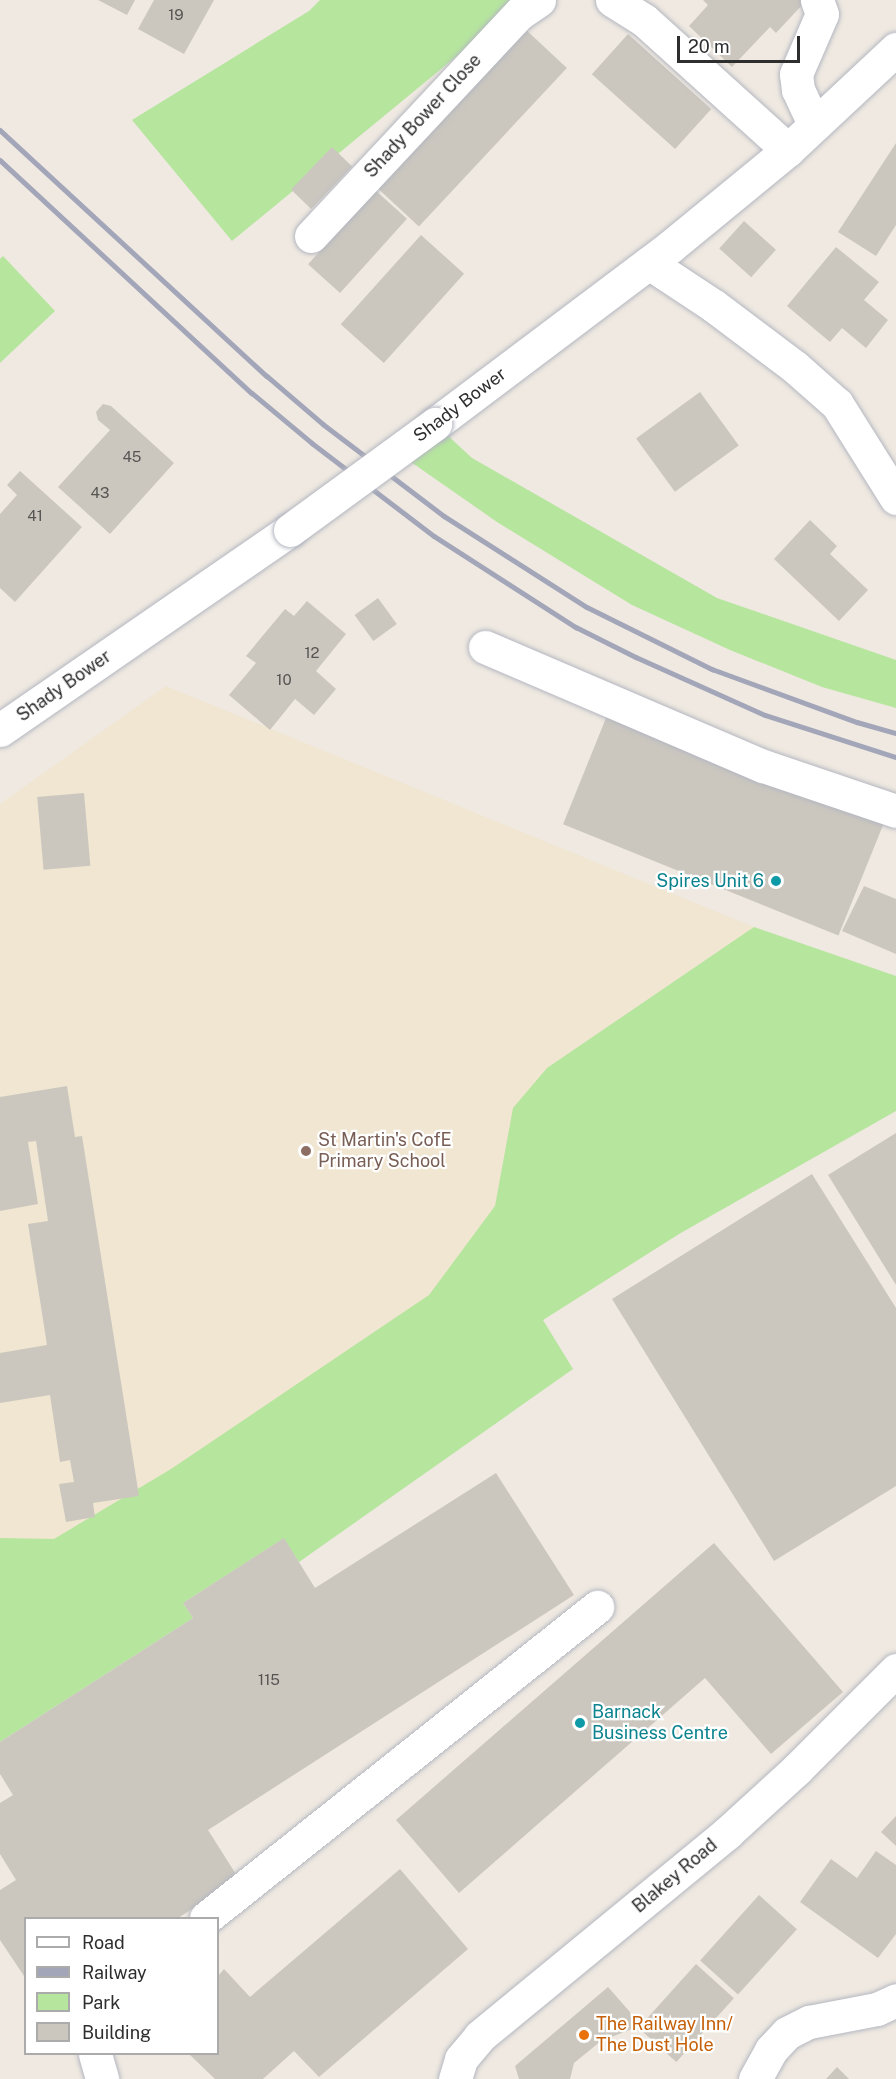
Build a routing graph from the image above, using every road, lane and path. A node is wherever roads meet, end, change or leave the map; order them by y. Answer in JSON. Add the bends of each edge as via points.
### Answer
{"nodes":[{"id":1,"x":539,"y":0,"type":"edge"},
{"id":2,"x":612,"y":0,"type":"edge"},
{"id":3,"x":817,"y":0,"type":"edge"},
{"id":4,"x":896,"y":49,"type":"edge"},
{"id":5,"x":814,"y":124,"type":"junction"},
{"id":6,"x":788,"y":150,"type":"junction"},
{"id":7,"x":311,"y":236,"type":"dead end"},
{"id":8,"x":649,"y":263,"type":"junction"},
{"id":9,"x":896,"y":498,"type":"edge"},
{"id":10,"x":485,"y":647,"type":"dead end"},
{"id":11,"x":0,"y":730,"type":"edge"},
{"id":12,"x":896,"y":811,"type":"edge"},
{"id":13,"x":597,"y":1607,"type":"dead end"},
{"id":14,"x":896,"y":1670,"type":"edge"},
{"id":15,"x":207,"y":1917,"type":"edge"},
{"id":16,"x":896,"y":2000,"type":"edge"},
{"id":17,"x":95,"y":2055,"type":"edge"},
{"id":18,"x":102,"y":2079,"type":"edge"},
{"id":19,"x":455,"y":2079,"type":"edge"},
{"id":20,"x":754,"y":2079,"type":"edge"}],
"edges":[{"from":1,"to":7,"type":"street","name":"Shady Bower Close","via":[[520,14]]},
{"from":2,"to":6,"type":"street","via":[[644,20]]},
{"from":3,"to":5,"type":"street","via":[[822,14],[796,74],[798,90]]},
{"from":4,"to":5,"type":"street","name":"Shady Bower"},
{"from":5,"to":6,"type":"street","name":"Shady Bower"},
{"from":6,"to":8,"type":"street","name":"Shady Bower"},
{"from":8,"to":9,"type":"street","via":[[714,306],[837,404]]},
{"from":8,"to":11,"type":"street","name":"Shady Bower","bridge":true,"via":[[290,530]]},
{"from":10,"to":12,"type":"street","via":[[764,766]]},
{"from":13,"to":15,"type":"street"},
{"from":14,"to":19,"type":"street","name":"Blakey Road","via":[[728,1833],[480,2036],[461,2059]]},
{"from":16,"to":20,"type":"street","via":[[877,2009],[808,2022],[787,2033],[771,2050]]},
{"from":17,"to":18,"type":"street"}]}
